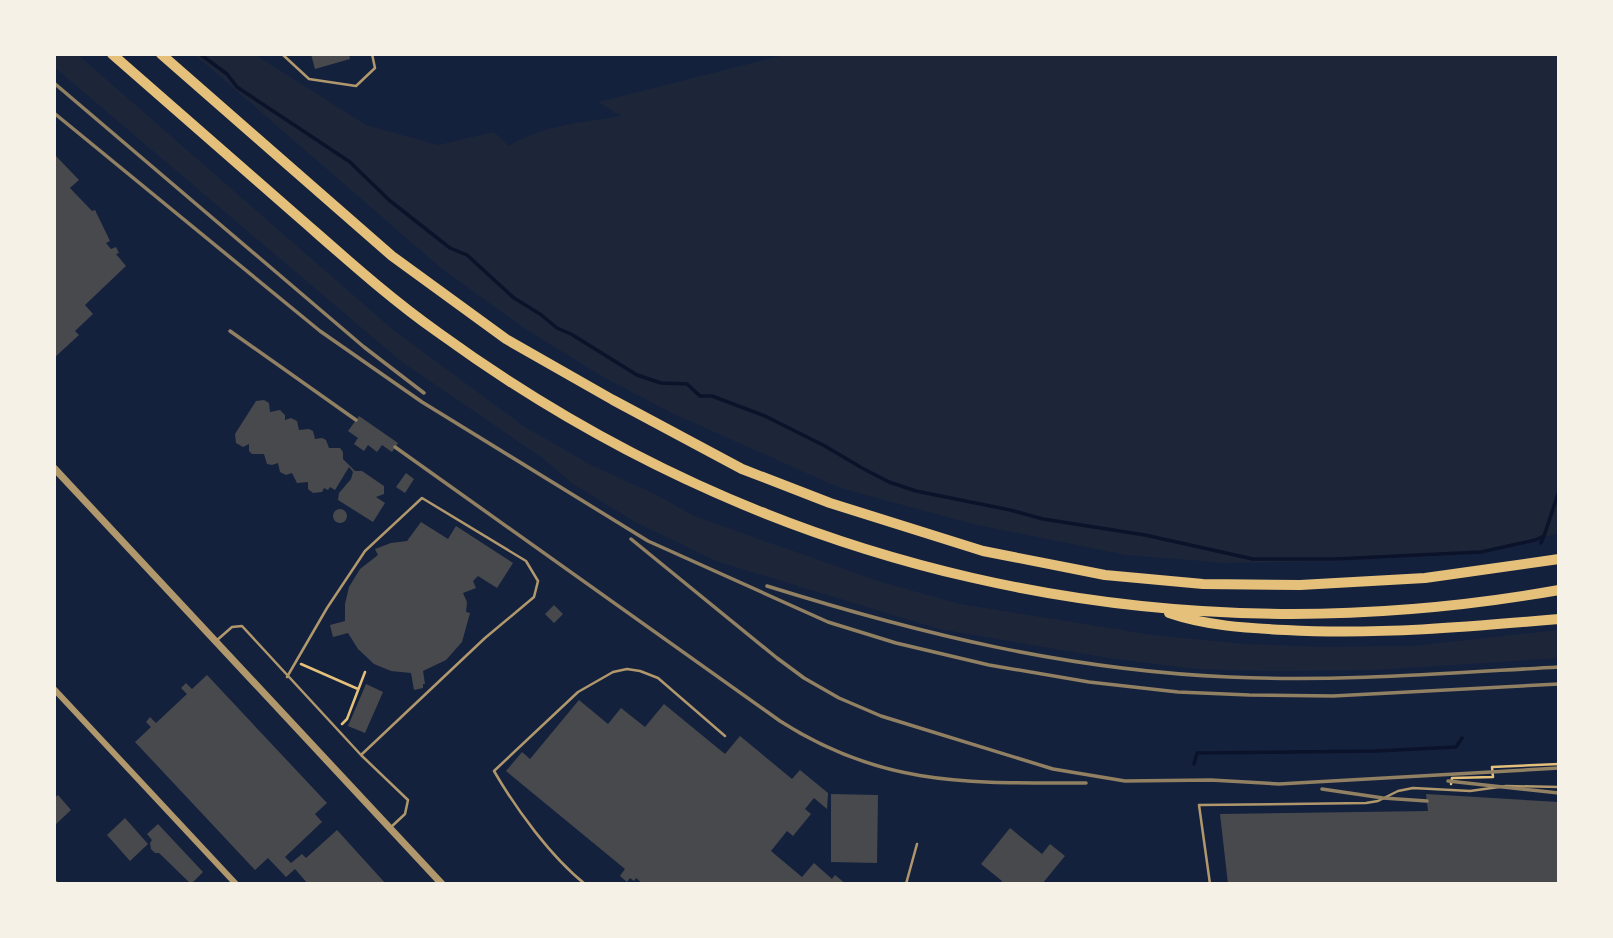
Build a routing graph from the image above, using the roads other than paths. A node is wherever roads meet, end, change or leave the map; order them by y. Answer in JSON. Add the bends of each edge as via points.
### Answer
{"nodes":[{"id":1,"x":113,"y":54,"type":"edge"},
{"id":2,"x":160,"y":54,"type":"edge"},
{"id":3,"x":282,"y":54,"type":"edge"},
{"id":4,"x":372,"y":54,"type":"edge"},
{"id":5,"x":54,"y":468,"type":"edge"},
{"id":6,"x":1559,"y":559,"type":"edge"},
{"id":7,"x":1559,"y":590,"type":"edge"},
{"id":8,"x":1153,"y":608,"type":"junction"},
{"id":9,"x":1559,"y":619,"type":"edge"},
{"id":10,"x":216,"y":641,"type":"junction"},
{"id":11,"x":287,"y":677,"type":"junction"},
{"id":12,"x":54,"y":689,"type":"edge"},
{"id":13,"x":726,"y":736,"type":"dead end"},
{"id":14,"x":361,"y":755,"type":"junction"},
{"id":15,"x":1559,"y":787,"type":"edge"},
{"id":16,"x":390,"y":828,"type":"junction"},
{"id":17,"x":917,"y":844,"type":"dead end"},
{"id":18,"x":236,"y":884,"type":"edge"},
{"id":19,"x":442,"y":884,"type":"edge"},
{"id":20,"x":585,"y":884,"type":"edge"},
{"id":21,"x":906,"y":884,"type":"edge"},
{"id":22,"x":1210,"y":884,"type":"edge"}],
"edges":[{"from":1,"to":8,"type":"highway","via":[[400,303],[501,377],[602,437],[728,499],[857,547],[980,580]]},
{"from":2,"to":6,"type":"highway","via":[[391,256],[506,339],[742,469],[830,503],[983,551],[1105,575],[1203,584],[1300,585],[1425,578]]},
{"from":3,"to":4,"type":"lane","via":[[309,79],[356,86],[375,68]]},
{"from":5,"to":10,"type":"street"},
{"from":7,"to":8,"type":"highway","via":[[1384,612],[1248,614]]},
{"from":8,"to":9,"type":"highway","via":[[1194,621],[1323,632]]},
{"from":10,"to":11,"type":"lane","via":[[232,627],[242,626]]},
{"from":10,"to":16,"type":"street"},
{"from":11,"to":14,"type":"lane"},
{"from":11,"to":14,"type":"lane","via":[[365,551],[422,498],[526,561],[538,582],[534,597]]},
{"from":12,"to":18,"type":"street"},
{"from":13,"to":20,"type":"lane","via":[[658,678],[627,669],[578,692],[494,771],[528,823]]},
{"from":14,"to":16,"type":"lane","via":[[408,800],[405,814]]},
{"from":15,"to":22,"type":"lane","via":[[1413,788],[1366,803],[1199,805]]},
{"from":16,"to":19,"type":"street"},
{"from":17,"to":21,"type":"lane"}]}
